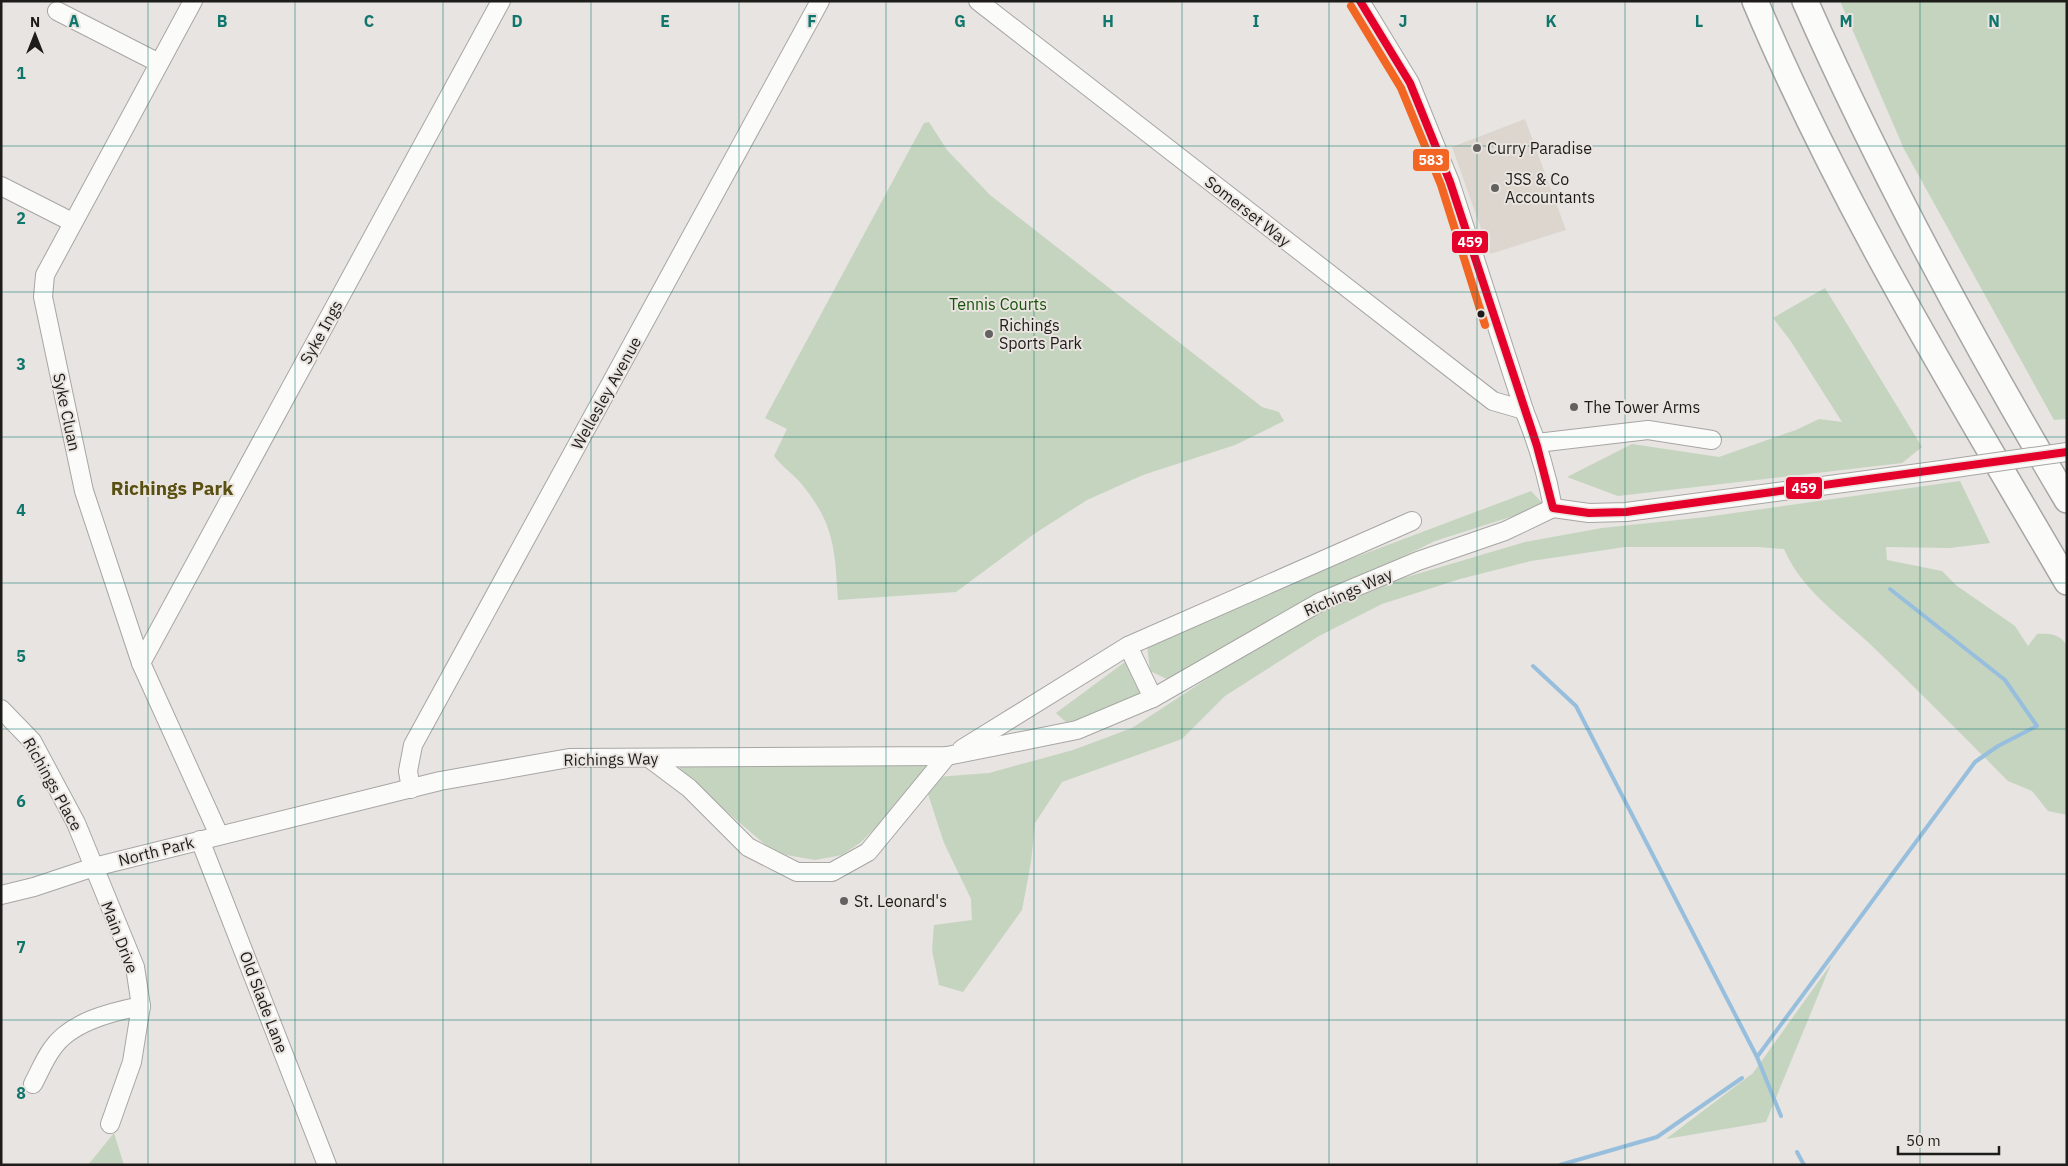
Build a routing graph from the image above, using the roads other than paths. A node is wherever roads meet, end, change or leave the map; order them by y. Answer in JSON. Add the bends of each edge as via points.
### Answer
{"nodes":[{"id":1,"x":193,"y":1,"type":"edge"},
{"id":2,"x":501,"y":1,"type":"edge"},
{"id":3,"x":820,"y":1,"type":"edge"},
{"id":4,"x":978,"y":1,"type":"edge"},
{"id":5,"x":1360,"y":1,"type":"edge"},
{"id":6,"x":1755,"y":1,"type":"edge"},
{"id":7,"x":1805,"y":1,"type":"edge"},
{"id":8,"x":57,"y":11,"type":"dead end"},
{"id":9,"x":160,"y":63,"type":"junction"},
{"id":10,"x":1,"y":186,"type":"edge"},
{"id":11,"x":72,"y":222,"type":"junction"},
{"id":12,"x":1524,"y":410,"type":"junction"},
{"id":13,"x":1712,"y":440,"type":"dead end"},
{"id":14,"x":1537,"y":443,"type":"junction"},
{"id":15,"x":2067,"y":452,"type":"edge"},
{"id":16,"x":2067,"y":500,"type":"edge"},
{"id":17,"x":1553,"y":508,"type":"junction"},
{"id":18,"x":1412,"y":521,"type":"dead end"},
{"id":19,"x":2067,"y":582,"type":"edge"},
{"id":20,"x":1128,"y":646,"type":"junction"},
{"id":21,"x":141,"y":663,"type":"junction"},
{"id":22,"x":1153,"y":698,"type":"junction"},
{"id":23,"x":1,"y":709,"type":"edge"},
{"id":24,"x":949,"y":756,"type":"junction"},
{"id":25,"x":649,"y":758,"type":"junction"},
{"id":26,"x":410,"y":789,"type":"junction"},
{"id":27,"x":219,"y":835,"type":"junction"},
{"id":28,"x":200,"y":840,"type":"junction"},
{"id":29,"x":94,"y":867,"type":"junction"},
{"id":30,"x":1,"y":895,"type":"edge"},
{"id":31,"x":141,"y":1006,"type":"junction"},
{"id":32,"x":33,"y":1084,"type":"dead end"},
{"id":33,"x":110,"y":1124,"type":"dead end"},
{"id":34,"x":327,"y":1165,"type":"edge"}],
"edges":[{"from":1,"to":9,"type":"street","name":"Syke Cluan"},
{"from":2,"to":21,"type":"street","name":"Syke Ings"},
{"from":3,"to":26,"type":"street","name":"Wellesley Avenue","via":[[413,745],[408,771]]},
{"from":4,"to":12,"type":"street","name":"Somerset Way","via":[[1493,401]]},
{"from":5,"to":12,"type":"street","via":[[1410,83],[1450,182]]},
{"from":6,"to":19,"type":"highway","via":[[1830,164],[1874,249]]},
{"from":7,"to":16,"type":"highway","via":[[1907,216]]},
{"from":8,"to":9,"type":"street"},
{"from":9,"to":11,"type":"street","name":"Syke Cluan"},
{"from":10,"to":11,"type":"street"},
{"from":11,"to":21,"type":"street","name":"Syke Cluan","via":[[45,274],[42,297],[84,492]]},
{"from":12,"to":14,"type":"street"},
{"from":13,"to":14,"type":"street","via":[[1648,430]]},
{"from":14,"to":17,"type":"street"},
{"from":15,"to":17,"type":"street","bridge":true,"via":[[1626,512],[1589,513]]},
{"from":17,"to":22,"type":"street","name":"Richings Way","via":[[1505,531],[1418,561],[1320,602]]},
{"from":18,"to":20,"type":"street"},
{"from":20,"to":22,"type":"street"},
{"from":20,"to":24,"type":"street"},
{"from":21,"to":27,"type":"street","name":"Syke Cluan"},
{"from":22,"to":24,"type":"street","name":"Richings Way","via":[[1077,730]]},
{"from":23,"to":29,"type":"street","name":"Richings Place","via":[[32,741],[76,823]]},
{"from":24,"to":25,"type":"street","name":"Richings Way"},
{"from":24,"to":25,"type":"street","via":[[868,852],[832,872],[797,872],[748,848],[689,788]]},
{"from":25,"to":26,"type":"street","name":"Richings Way","via":[[569,758]]},
{"from":26,"to":27,"type":"street","name":"Richings Way"},
{"from":27,"to":28,"type":"street","name":"North Park"},
{"from":28,"to":29,"type":"street","name":"North Park"},
{"from":28,"to":34,"type":"street","name":"Old Slade Lane"},
{"from":29,"to":30,"type":"street","name":"North Park"},
{"from":29,"to":31,"type":"street","name":"Main Drive","via":[[135,967]]},
{"from":31,"to":32,"type":"street","via":[[106,1013],[79,1026],[52,1048]]},
{"from":31,"to":33,"type":"street","name":"Main Drive","via":[[132,1062]]}]}
